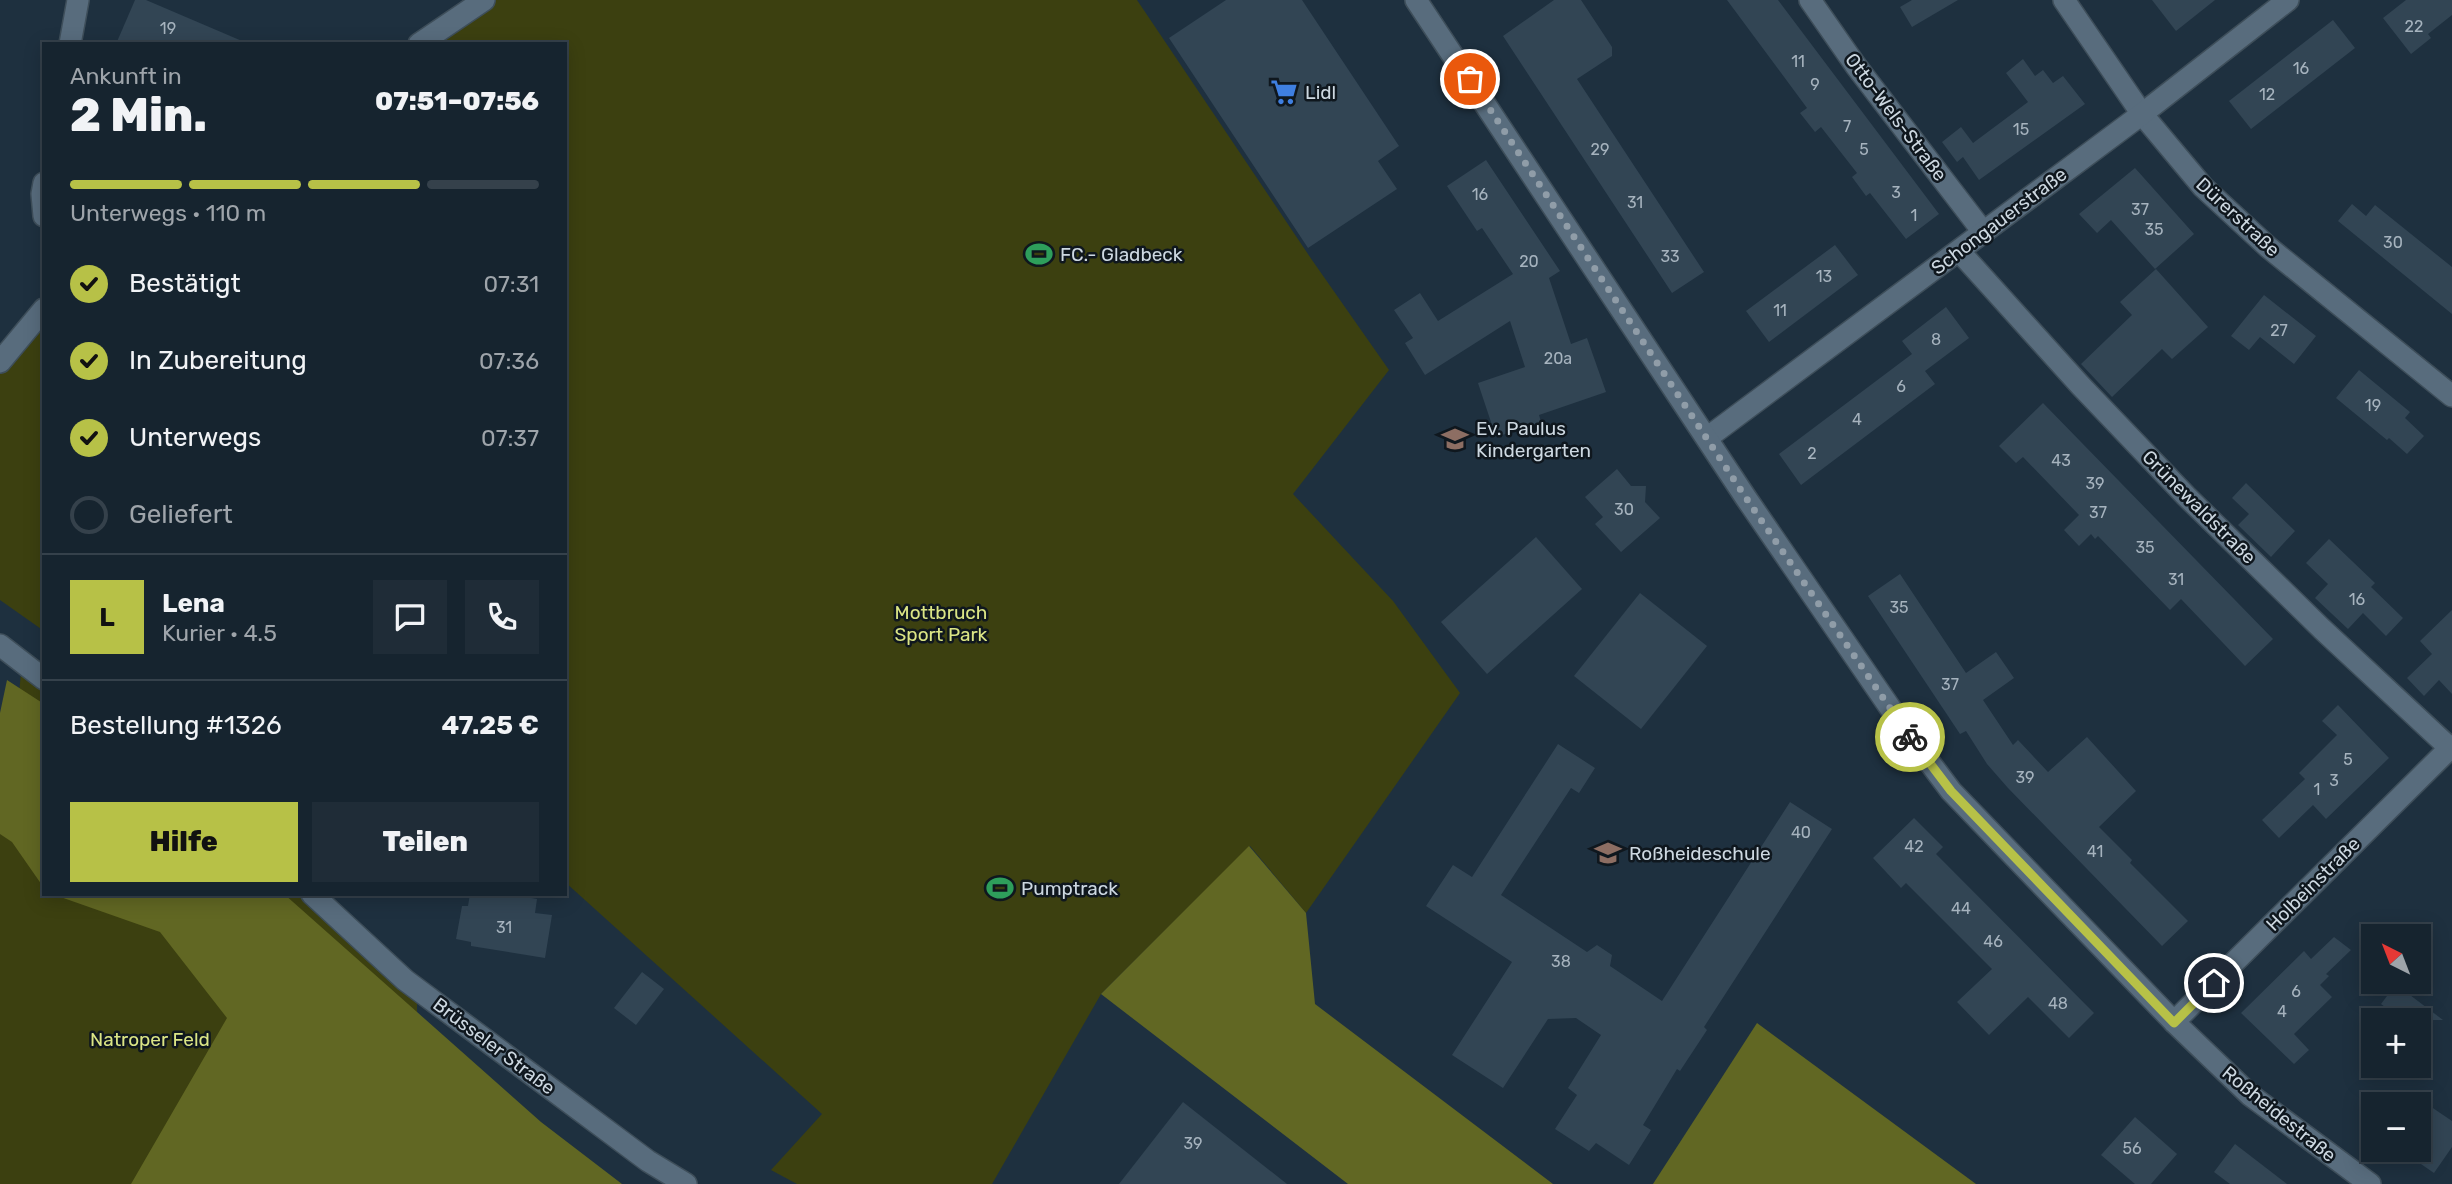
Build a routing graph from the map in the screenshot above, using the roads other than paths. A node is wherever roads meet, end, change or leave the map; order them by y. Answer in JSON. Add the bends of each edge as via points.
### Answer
{"nodes":[{"id":1,"x":78,"y":0,"type":"edge"},
{"id":2,"x":484,"y":0,"type":"edge"},
{"id":3,"x":1416,"y":0,"type":"edge"},
{"id":4,"x":1810,"y":0,"type":"edge"},
{"id":5,"x":2064,"y":0,"type":"edge"},
{"id":6,"x":2288,"y":0,"type":"edge"},
{"id":7,"x":70,"y":42,"type":"edge"},
{"id":8,"x":422,"y":42,"type":"edge"},
{"id":9,"x":2141,"y":114,"type":"junction"},
{"id":10,"x":1984,"y":233,"type":"junction"},
{"id":11,"x":1959,"y":251,"type":"junction"},
{"id":12,"x":42,"y":311,"type":"edge"},
{"id":13,"x":0,"y":362,"type":"edge"},
{"id":14,"x":2452,"y":396,"type":"edge"},
{"id":15,"x":1707,"y":438,"type":"junction"},
{"id":16,"x":0,"y":645,"type":"edge"},
{"id":17,"x":42,"y":677,"type":"edge"},
{"id":18,"x":2451,"y":748,"type":"edge"},
{"id":19,"x":314,"y":896,"type":"edge"},
{"id":20,"x":2174,"y":1023,"type":"junction"},
{"id":21,"x":686,"y":1184,"type":"edge"},
{"id":22,"x":2370,"y":1184,"type":"edge"}],
"edges":[{"from":1,"to":7,"type":"street"},
{"from":2,"to":8,"type":"street"},
{"from":3,"to":15,"type":"street","name":"Roßheidestraße"},
{"from":4,"to":10,"type":"street","name":"Otto-Wels-Straße"},
{"from":5,"to":9,"type":"street","name":"Dürerstraße"},
{"from":6,"to":9,"type":"street","name":"Schongauerstraße"},
{"from":9,"to":10,"type":"street","name":"Schongauerstraße"},
{"from":9,"to":14,"type":"street","name":"Dürerstraße","via":[[2203,187],[2268,247]]},
{"from":10,"to":11,"type":"street","name":"Schongauerstraße"},
{"from":11,"to":15,"type":"street","name":"Schongauerstraße"},
{"from":11,"to":18,"type":"street","name":"Grünewaldstraße","via":[[2186,496]]},
{"from":12,"to":13,"type":"street"},
{"from":15,"to":20,"type":"street","name":"Roßheidestraße","via":[[1898,721],[1951,791]]},
{"from":16,"to":17,"type":"street"},
{"from":18,"to":20,"type":"street","name":"Holbeinstraße"},
{"from":19,"to":21,"type":"street","name":"Brüsseler Straße","via":[[405,980],[648,1161]]},
{"from":20,"to":22,"type":"street","name":"Roßheidestraße","via":[[2250,1095]]}]}
